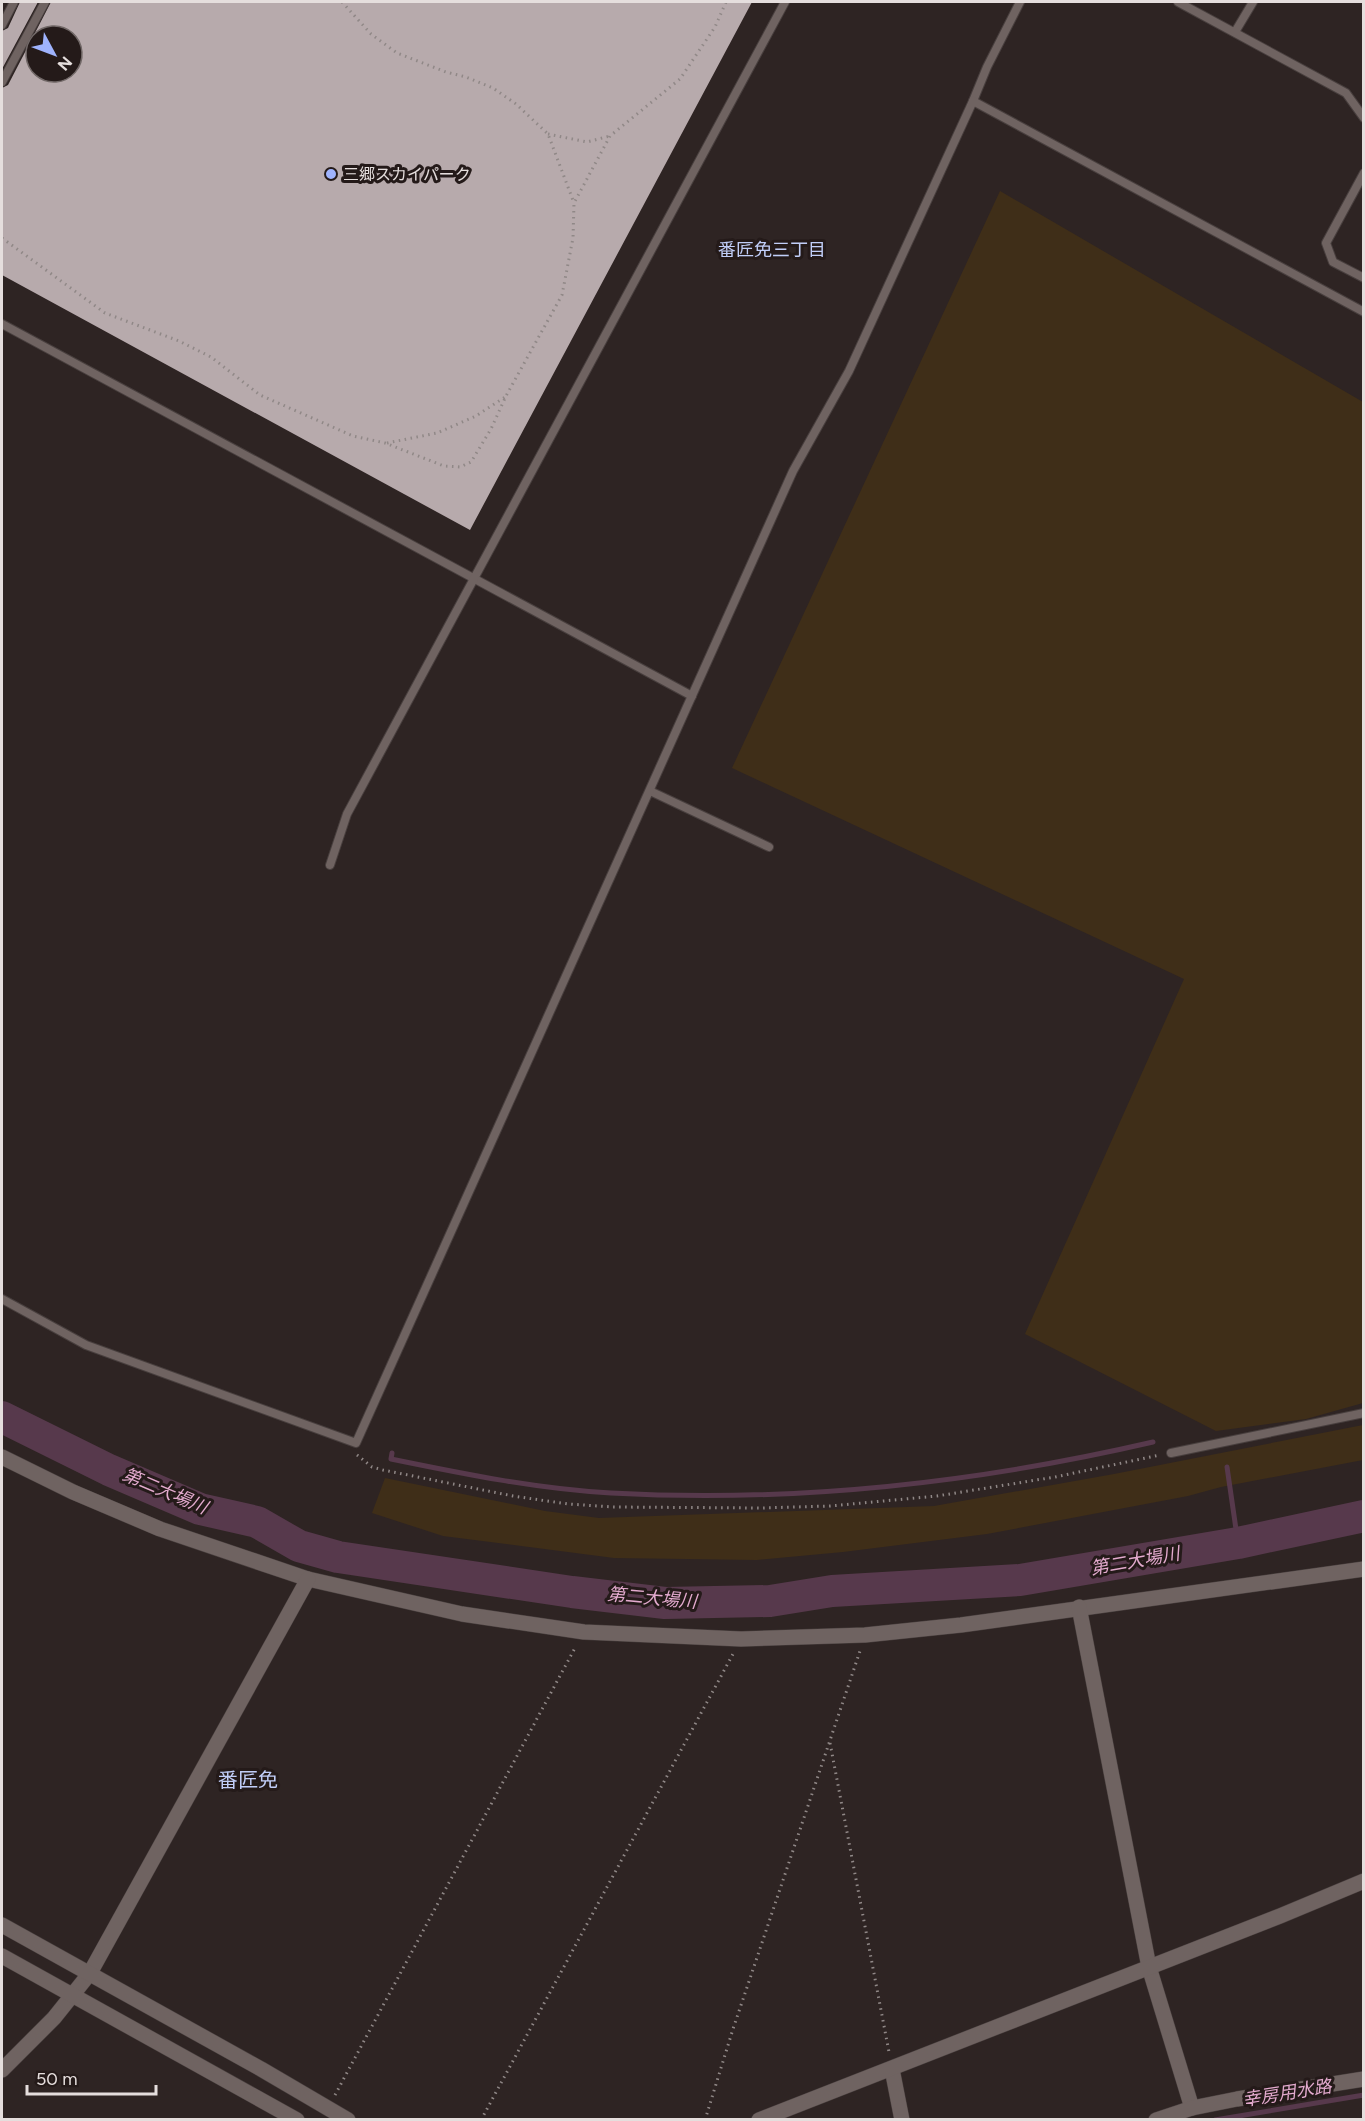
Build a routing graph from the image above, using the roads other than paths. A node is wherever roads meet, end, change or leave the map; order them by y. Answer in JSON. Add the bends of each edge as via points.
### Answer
{"nodes":[{"id":1,"x":14,"y":2,"type":"edge"},
{"id":2,"x":45,"y":2,"type":"edge"},
{"id":3,"x":785,"y":2,"type":"edge"},
{"id":4,"x":1020,"y":2,"type":"edge"},
{"id":5,"x":1178,"y":2,"type":"edge"},
{"id":6,"x":1252,"y":2,"type":"edge"},
{"id":7,"x":2,"y":25,"type":"edge"},
{"id":8,"x":1235,"y":33,"type":"junction"},
{"id":9,"x":2,"y":82,"type":"edge"},
{"id":10,"x":973,"y":101,"type":"junction"},
{"id":11,"x":1364,"y":118,"type":"edge"},
{"id":12,"x":1364,"y":173,"type":"edge"},
{"id":13,"x":1364,"y":278,"type":"edge"},
{"id":14,"x":1364,"y":312,"type":"edge"},
{"id":15,"x":2,"y":324,"type":"edge"},
{"id":16,"x":475,"y":579,"type":"junction"},
{"id":17,"x":692,"y":696,"type":"junction"},
{"id":18,"x":650,"y":791,"type":"junction"},
{"id":19,"x":769,"y":847,"type":"dead end"},
{"id":20,"x":330,"y":865,"type":"dead end"},
{"id":21,"x":2,"y":1299,"type":"edge"},
{"id":22,"x":1364,"y":1413,"type":"edge"},
{"id":23,"x":1171,"y":1453,"type":"road end"},
{"id":24,"x":2,"y":1457,"type":"edge"},
{"id":25,"x":1364,"y":1569,"type":"edge"},
{"id":26,"x":308,"y":1579,"type":"junction"},
{"id":27,"x":1079,"y":1607,"type":"junction"},
{"id":28,"x":1364,"y":1881,"type":"edge"},
{"id":29,"x":2,"y":1925,"type":"edge"},
{"id":30,"x":2,"y":1956,"type":"edge"},
{"id":31,"x":1149,"y":1967,"type":"junction"},
{"id":32,"x":90,"y":1973,"type":"junction"},
{"id":33,"x":72,"y":1996,"type":"junction"},
{"id":34,"x":892,"y":2068,"type":"junction"},
{"id":35,"x":2,"y":2070,"type":"edge"},
{"id":36,"x":1364,"y":2079,"type":"edge"},
{"id":37,"x":1192,"y":2108,"type":"junction"},
{"id":38,"x":297,"y":2120,"type":"edge"},
{"id":39,"x":348,"y":2120,"type":"edge"},
{"id":40,"x":759,"y":2120,"type":"edge"},
{"id":41,"x":902,"y":2120,"type":"edge"},
{"id":42,"x":1156,"y":2120,"type":"edge"}],
"edges":[{"from":1,"to":7,"type":"lane"},
{"from":2,"to":9,"type":"lane"},
{"from":3,"to":16,"type":"lane"},
{"from":4,"to":10,"type":"lane"},
{"from":5,"to":8,"type":"lane"},
{"from":6,"to":8,"type":"lane"},
{"from":8,"to":11,"type":"lane","via":[[1346,93]]},
{"from":10,"to":14,"type":"lane"},
{"from":10,"to":17,"type":"lane","via":[[849,371],[793,471]]},
{"from":12,"to":13,"type":"lane","via":[[1326,243],[1333,262]]},
{"from":15,"to":16,"type":"lane"},
{"from":16,"to":17,"type":"lane"},
{"from":16,"to":20,"type":"lane","via":[[347,814]]},
{"from":17,"to":18,"type":"lane"},
{"from":18,"to":19,"type":"lane"},
{"from":18,"to":21,"type":"lane","via":[[356,1443],[86,1345]]},
{"from":22,"to":23,"type":"lane"},
{"from":24,"to":26,"type":"street","via":[[160,1529]]},
{"from":25,"to":27,"type":"street"},
{"from":26,"to":27,"type":"street","via":[[462,1614],[584,1632],[741,1639],[865,1635]]},
{"from":26,"to":32,"type":"street"},
{"from":27,"to":31,"type":"street"},
{"from":28,"to":31,"type":"street"},
{"from":29,"to":32,"type":"street"},
{"from":30,"to":33,"type":"street"},
{"from":31,"to":34,"type":"street"},
{"from":31,"to":37,"type":"street"},
{"from":32,"to":33,"type":"street"},
{"from":32,"to":39,"type":"street"},
{"from":33,"to":35,"type":"street"},
{"from":33,"to":38,"type":"street"},
{"from":34,"to":40,"type":"street"},
{"from":34,"to":41,"type":"street"},
{"from":36,"to":37,"type":"street"},
{"from":37,"to":42,"type":"street"}]}
